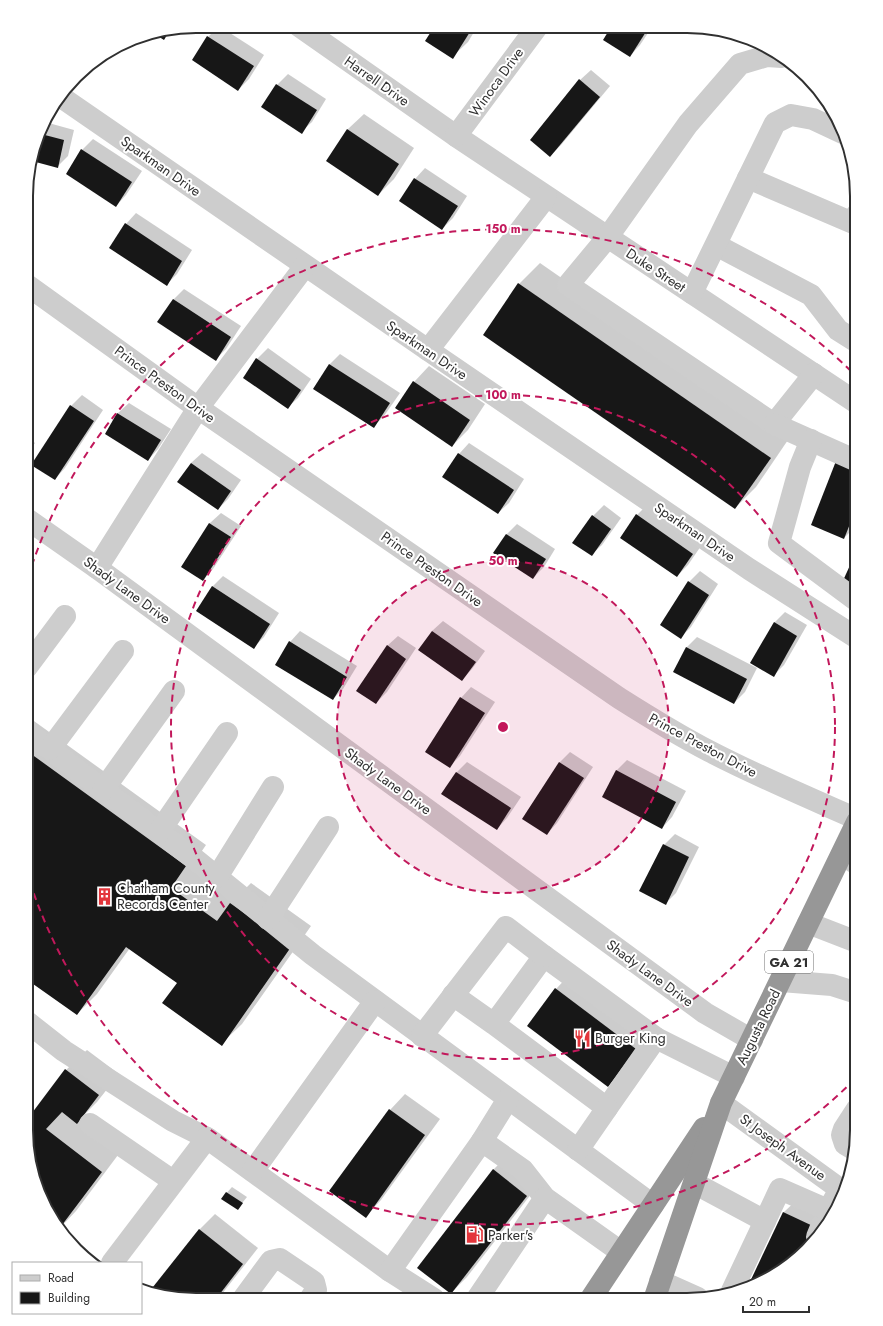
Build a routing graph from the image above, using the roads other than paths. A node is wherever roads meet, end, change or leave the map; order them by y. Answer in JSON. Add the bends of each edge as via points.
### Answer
{"nodes":[{"id":1,"x":309,"y":33,"type":"edge"},
{"id":2,"x":532,"y":33,"type":"edge"},
{"id":3,"x":770,"y":56,"type":"edge"},
{"id":4,"x":65,"y":100,"type":"edge"},
{"id":5,"x":836,"y":130,"type":"edge"},
{"id":6,"x":456,"y":136,"type":"junction"},
{"id":7,"x":748,"y":178,"type":"junction"},
{"id":8,"x":546,"y":197,"type":"junction"},
{"id":9,"x":850,"y":222,"type":"edge"},
{"id":10,"x":607,"y":238,"type":"junction"},
{"id":11,"x":716,"y":244,"type":"junction"},
{"id":12,"x":305,"y":266,"type":"junction"},
{"id":13,"x":692,"y":293,"type":"junction"},
{"id":14,"x":33,"y":296,"type":"edge"},
{"id":15,"x":850,"y":338,"type":"edge"},
{"id":16,"x":428,"y":350,"type":"junction"},
{"id":17,"x":814,"y":374,"type":"junction"},
{"id":18,"x":850,"y":397,"type":"edge"},
{"id":19,"x":198,"y":408,"type":"junction"},
{"id":20,"x":774,"y":424,"type":"junction"},
{"id":21,"x":811,"y":440,"type":"junction"},
{"id":22,"x":850,"y":458,"type":"edge"},
{"id":23,"x":33,"y":523,"type":"edge"},
{"id":24,"x":97,"y":568,"type":"junction"},
{"id":25,"x":850,"y":596,"type":"edge"},
{"id":26,"x":65,"y":616,"type":"dead end"},
{"id":27,"x":850,"y":634,"type":"edge"},
{"id":28,"x":123,"y":651,"type":"dead end"},
{"id":29,"x":33,"y":659,"type":"edge"},
{"id":30,"x":174,"y":691,"type":"dead end"},
{"id":31,"x":227,"y":734,"type":"dead end"},
{"id":32,"x":33,"y":736,"type":"edge"},
{"id":33,"x":50,"y":749,"type":"junction"},
{"id":34,"x":273,"y":787,"type":"dead end"},
{"id":35,"x":103,"y":790,"type":"junction"},
{"id":36,"x":850,"y":816,"type":"edge"},
{"id":37,"x":328,"y":827,"type":"dead end"},
{"id":38,"x":159,"y":832,"type":"junction"},
{"id":39,"x":849,"y":859,"type":"edge"},
{"id":40,"x":217,"y":877,"type":"junction"},
{"id":41,"x":268,"y":919,"type":"junction"},
{"id":42,"x":808,"y":923,"type":"junction"},
{"id":43,"x":850,"y":939,"type":"edge"},
{"id":44,"x":544,"y":956,"type":"junction"},
{"id":45,"x":781,"y":981,"type":"junction"},
{"id":46,"x":850,"y":990,"type":"edge"},
{"id":47,"x":454,"y":995,"type":"junction"},
{"id":48,"x":375,"y":1001,"type":"junction"},
{"id":49,"x":494,"y":1024,"type":"junction"},
{"id":50,"x":33,"y":1027,"type":"edge"},
{"id":51,"x":422,"y":1036,"type":"junction"},
{"id":52,"x":656,"y":1038,"type":"junction"},
{"id":53,"x":752,"y":1040,"type":"junction"},
{"id":54,"x":734,"y":1077,"type":"junction"},
{"id":55,"x":508,"y":1099,"type":"junction"},
{"id":56,"x":722,"y":1102,"type":"junction"},
{"id":57,"x":607,"y":1108,"type":"junction"},
{"id":58,"x":850,"y":1120,"type":"edge"},
{"id":59,"x":90,"y":1124,"type":"dead end"},
{"id":60,"x":207,"y":1138,"type":"junction"},
{"id":61,"x":482,"y":1141,"type":"junction"},
{"id":62,"x":848,"y":1142,"type":"edge"},
{"id":63,"x":578,"y":1150,"type":"junction"},
{"id":64,"x":253,"y":1171,"type":"junction"},
{"id":65,"x":173,"y":1181,"type":"junction"},
{"id":66,"x":694,"y":1183,"type":"junction"},
{"id":67,"x":839,"y":1188,"type":"edge"},
{"id":68,"x":545,"y":1198,"type":"junction"},
{"id":69,"x":653,"y":1205,"type":"junction"},
{"id":70,"x":831,"y":1206,"type":"edge"},
{"id":71,"x":828,"y":1210,"type":"joint"},
{"id":72,"x":765,"y":1221,"type":"junction"},
{"id":73,"x":621,"y":1252,"type":"junction"},
{"id":74,"x":113,"y":1262,"type":"edge"},
{"id":75,"x":390,"y":1270,"type":"junction"},
{"id":76,"x":735,"y":1285,"type":"edge"},
{"id":77,"x":657,"y":1291,"type":"edge"},
{"id":78,"x":248,"y":1293,"type":"edge"},
{"id":79,"x":314,"y":1293,"type":"edge"},
{"id":80,"x":425,"y":1293,"type":"edge"},
{"id":81,"x":481,"y":1293,"type":"edge"},
{"id":82,"x":595,"y":1293,"type":"edge"},
{"id":83,"x":669,"y":1293,"type":"edge"}],
"edges":[{"from":1,"to":6,"type":"street","name":"Harrell Drive"},
{"from":2,"to":6,"type":"street","name":"Winoca Drive"},
{"from":3,"to":10,"type":"street","via":[[740,64],[688,124]]},
{"from":4,"to":12,"type":"street","name":"Sparkman Drive"},
{"from":5,"to":7,"type":"street","via":[[813,119],[791,115],[775,123]]},
{"from":6,"to":8,"type":"street","name":"Duke Street"},
{"from":7,"to":9,"type":"street"},
{"from":7,"to":11,"type":"street"},
{"from":8,"to":10,"type":"street","name":"Duke Street"},
{"from":8,"to":16,"type":"street"},
{"from":10,"to":13,"type":"street","name":"Duke Street"},
{"from":10,"to":20,"type":"street","via":[[568,285]]},
{"from":11,"to":13,"type":"street"},
{"from":11,"to":15,"type":"street","via":[[811,295],[838,330]]},
{"from":12,"to":16,"type":"street","name":"Sparkman Drive"},
{"from":12,"to":19,"type":"street"},
{"from":13,"to":17,"type":"street","name":"Duke Street"},
{"from":14,"to":19,"type":"street","name":"Prince Preston Drive"},
{"from":16,"to":27,"type":"street","name":"Sparkman Drive","via":[[749,569]]},
{"from":17,"to":18,"type":"street","name":"Duke Street"},
{"from":17,"to":20,"type":"street"},
{"from":19,"to":24,"type":"street"},
{"from":19,"to":36,"type":"street","name":"Prince Preston Drive","via":[[619,698],[708,751]]},
{"from":20,"to":21,"type":"street"},
{"from":21,"to":22,"type":"street"},
{"from":21,"to":25,"type":"street","via":[[800,467],[779,543]]},
{"from":23,"to":24,"type":"street","name":"Shady Lane Drive"},
{"from":24,"to":53,"type":"street","name":"Shady Lane Drive","via":[[705,1013]]},
{"from":26,"to":29,"type":"street"},
{"from":28,"to":33,"type":"street"},
{"from":30,"to":35,"type":"street"},
{"from":31,"to":38,"type":"street"},
{"from":32,"to":33,"type":"street"},
{"from":33,"to":35,"type":"street"},
{"from":34,"to":40,"type":"street"},
{"from":35,"to":38,"type":"street"},
{"from":37,"to":41,"type":"street"},
{"from":38,"to":40,"type":"street"},
{"from":39,"to":42,"type":"highway","name":"Augusta Road","number":"GA 21"},
{"from":40,"to":41,"type":"street"},
{"from":41,"to":48,"type":"street"},
{"from":42,"to":43,"type":"street"},
{"from":42,"to":45,"type":"highway","name":"Augusta Road","number":"GA 21"},
{"from":44,"to":47,"type":"street","via":[[506,927]]},
{"from":44,"to":49,"type":"street"},
{"from":44,"to":52,"type":"street"},
{"from":45,"to":46,"type":"street","via":[[832,985]]},
{"from":45,"to":53,"type":"highway","name":"Augusta Road","number":"GA 21"},
{"from":47,"to":49,"type":"street"},
{"from":47,"to":51,"type":"street"},
{"from":48,"to":51,"type":"street"},
{"from":48,"to":64,"type":"street"},
{"from":49,"to":57,"type":"street"},
{"from":50,"to":60,"type":"street","via":[[64,1051],[160,1113]]},
{"from":51,"to":55,"type":"street"},
{"from":52,"to":54,"type":"street"},
{"from":52,"to":57,"type":"street"},
{"from":53,"to":54,"type":"highway","name":"Augusta Road","number":"GA 21"},
{"from":54,"to":56,"type":"highway","name":"Augusta Road","number":"GA 21"},
{"from":55,"to":61,"type":"street"},
{"from":55,"to":63,"type":"street"},
{"from":56,"to":66,"type":"highway","name":"Augusta Road","number":"GA 21"},
{"from":56,"to":67,"type":"street","name":"St Joseph Avenue"},
{"from":56,"to":69,"type":"highway","name":"Augusta Road","number":"GA 21"},
{"from":57,"to":63,"type":"street"},
{"from":58,"to":62,"type":"street","via":[[844,1129]]},
{"from":59,"to":65,"type":"street"},
{"from":60,"to":64,"type":"street"},
{"from":60,"to":65,"type":"street"},
{"from":61,"to":68,"type":"street","via":[[523,1170]]},
{"from":61,"to":75,"type":"street"},
{"from":63,"to":69,"type":"street"},
{"from":64,"to":75,"type":"street"},
{"from":65,"to":74,"type":"street"},
{"from":66,"to":72,"type":"street"},
{"from":66,"to":77,"type":"highway","name":"Augusta Road","number":"GA 21"},
{"from":68,"to":73,"type":"street"},
{"from":68,"to":81,"type":"street"},
{"from":69,"to":73,"type":"highway","name":"Augusta Road","number":"GA 21"},
{"from":70,"to":71,"type":"street"},
{"from":71,"to":72,"type":"street","via":[[780,1189]]},
{"from":72,"to":76,"type":"street"},
{"from":73,"to":82,"type":"highway","name":"Augusta Road","number":"GA 21"},
{"from":75,"to":80,"type":"street"},
{"from":77,"to":83,"type":"street"},
{"from":78,"to":79,"type":"street","via":[[272,1261],[280,1259],[314,1282]]}]}
